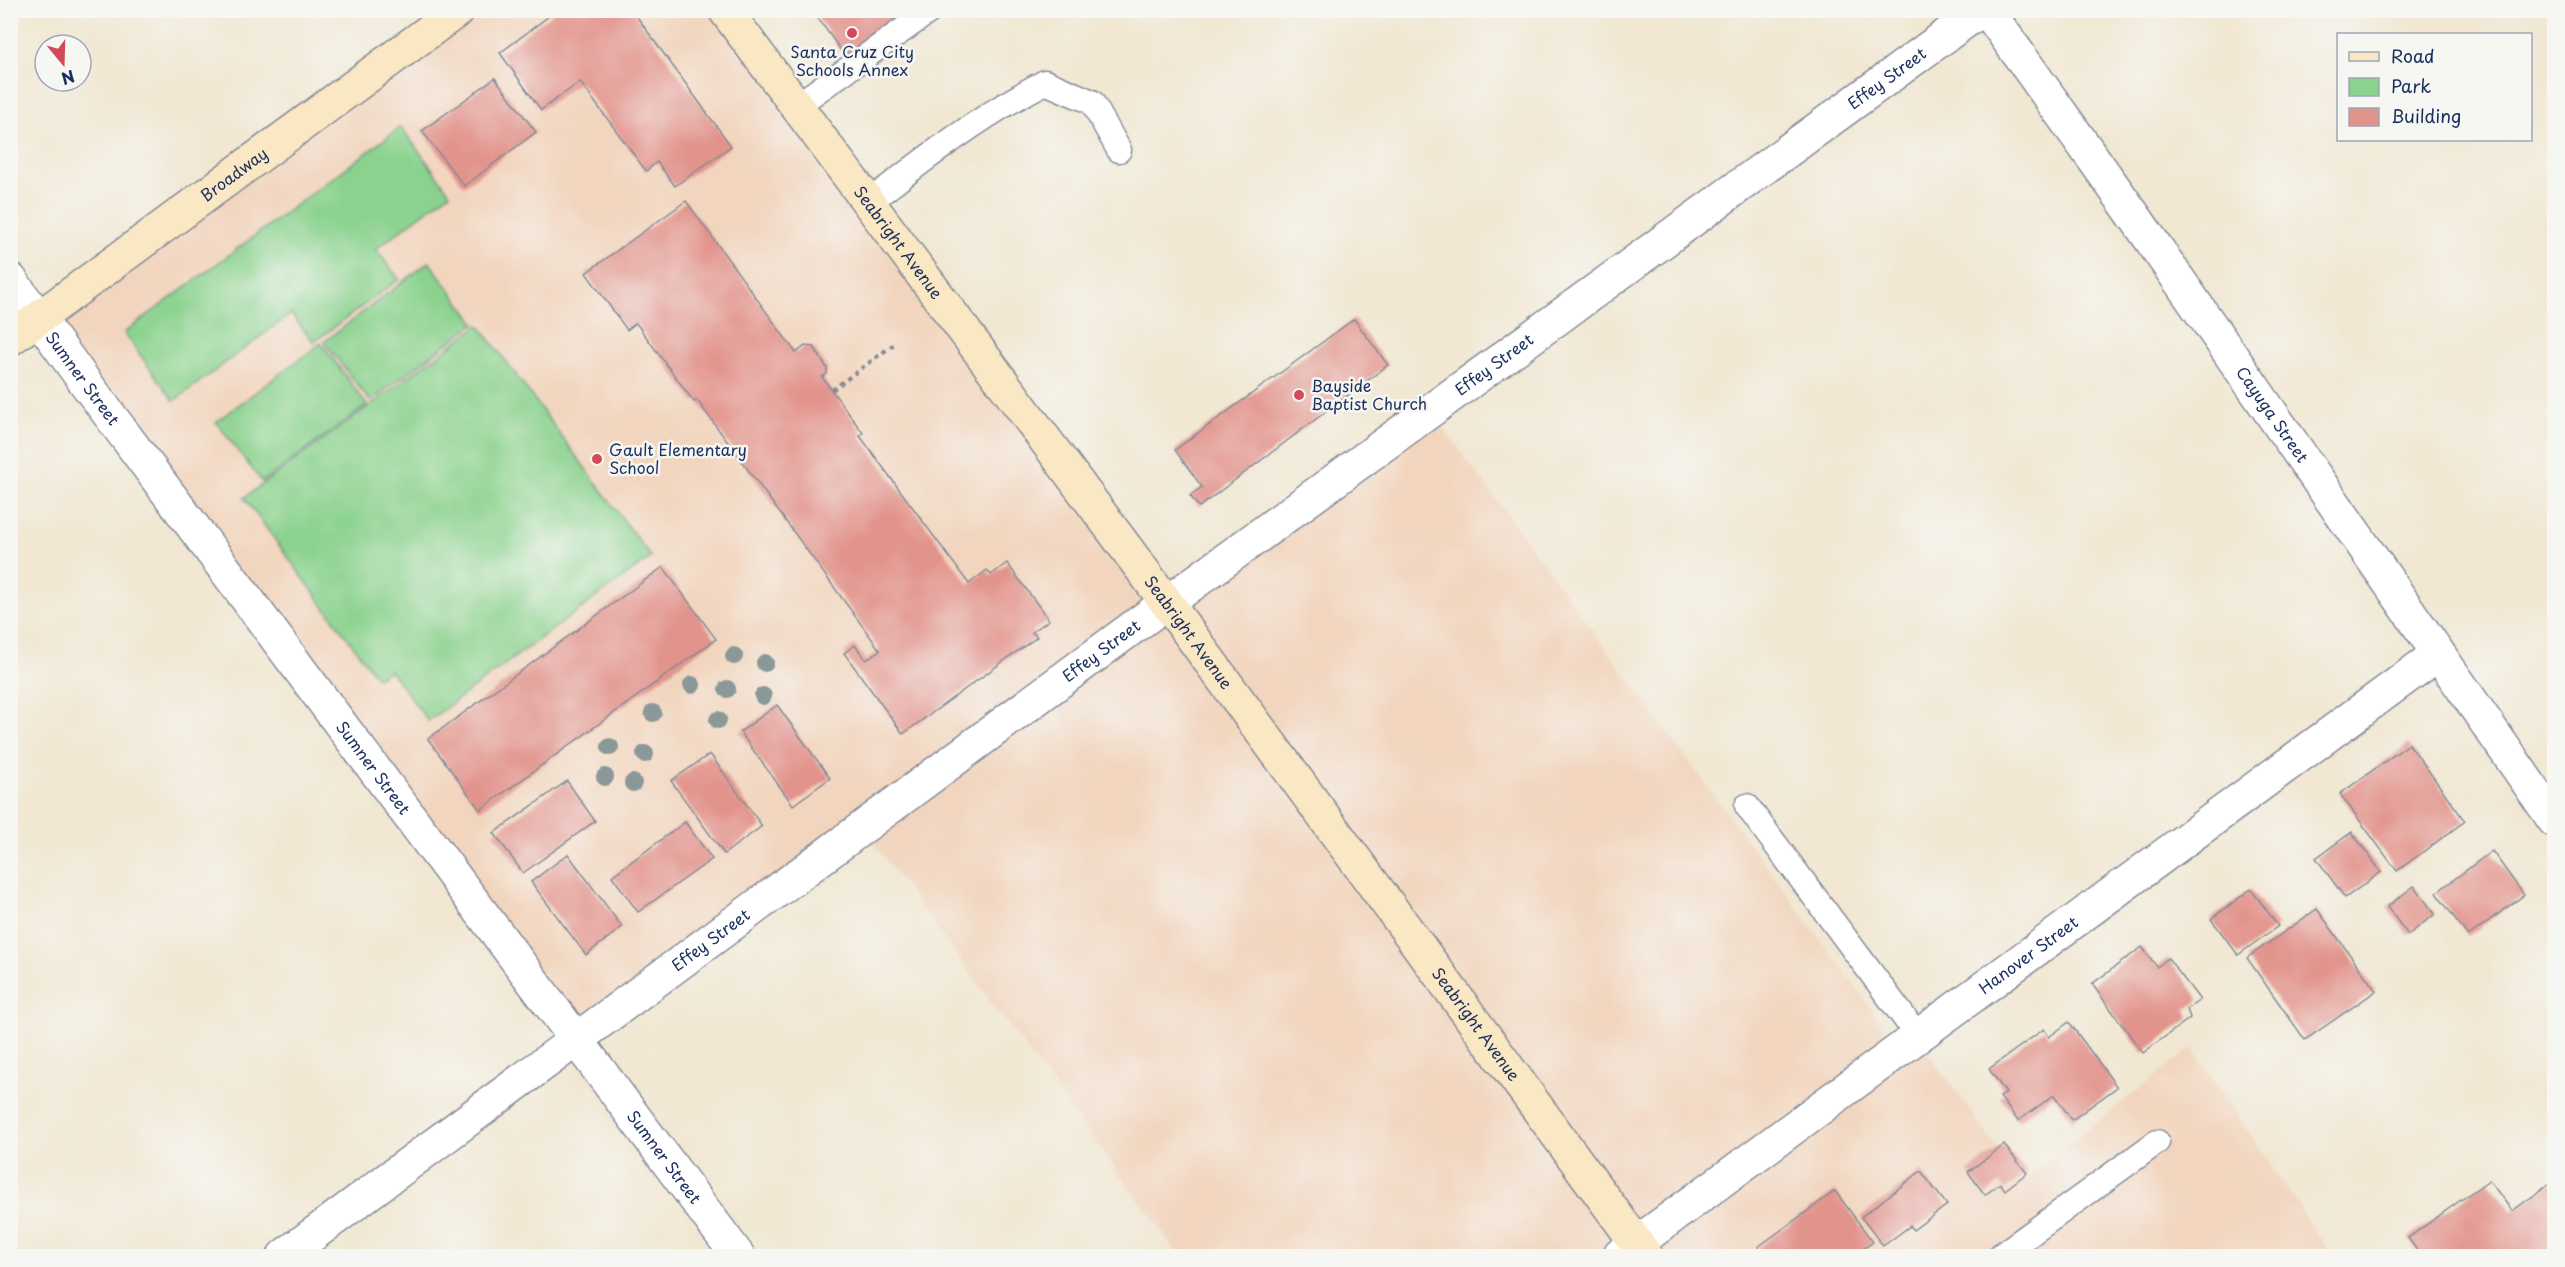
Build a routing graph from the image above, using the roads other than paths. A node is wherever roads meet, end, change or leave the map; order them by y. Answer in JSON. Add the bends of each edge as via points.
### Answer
{"nodes":[{"id":1,"x":458,"y":10,"type":"edge"},
{"id":2,"x":725,"y":10,"type":"edge"},
{"id":3,"x":931,"y":10,"type":"edge"},
{"id":4,"x":1981,"y":10,"type":"edge"},
{"id":5,"x":1987,"y":10,"type":"edge"},
{"id":6,"x":796,"y":106,"type":"junction"},
{"id":7,"x":1119,"y":150,"type":"dead end"},
{"id":8,"x":868,"y":203,"type":"junction"},
{"id":9,"x":10,"y":279,"type":"edge"},
{"id":10,"x":39,"y":319,"type":"junction"},
{"id":11,"x":10,"y":339,"type":"edge"},
{"id":12,"x":1167,"y":603,"type":"junction"},
{"id":13,"x":2438,"y":654,"type":"junction"},
{"id":14,"x":1747,"y":806,"type":"dead end"},
{"id":15,"x":2554,"y":820,"type":"edge"},
{"id":16,"x":1918,"y":1036,"type":"junction"},
{"id":17,"x":576,"y":1041,"type":"junction"},
{"id":18,"x":2157,"y":1142,"type":"dead end"},
{"id":19,"x":1634,"y":1252,"type":"edge"},
{"id":20,"x":284,"y":1257,"type":"edge"},
{"id":21,"x":738,"y":1257,"type":"edge"},
{"id":22,"x":2000,"y":1257,"type":"edge"}],
"edges":[{"from":1,"to":10,"type":"main road","name":"Broadway"},
{"from":2,"to":6,"type":"main road","name":"Seabright Avenue"},
{"from":3,"to":6,"type":"lane"},
{"from":4,"to":12,"type":"street","name":"Effey Street"},
{"from":5,"to":13,"type":"street","name":"Cayuga Street","via":[[2135,216]]},
{"from":6,"to":8,"type":"main road","name":"Seabright Avenue"},
{"from":7,"to":8,"type":"lane","via":[[1092,102],[1045,82],[1017,96],[913,167]]},
{"from":8,"to":12,"type":"main road","name":"Seabright Avenue"},
{"from":9,"to":10,"type":"street","name":"Sumner Street"},
{"from":10,"to":11,"type":"main road","name":"Broadway"},
{"from":10,"to":17,"type":"street","name":"Sumner Street"},
{"from":12,"to":17,"type":"street","name":"Effey Street"},
{"from":12,"to":19,"type":"main road","name":"Seabright Avenue"},
{"from":13,"to":15,"type":"street","name":"Cayuga Street"},
{"from":13,"to":16,"type":"street","name":"Hanover Street"},
{"from":14,"to":16,"type":"lane"},
{"from":16,"to":19,"type":"street","name":"Hanover Street"},
{"from":17,"to":20,"type":"street","name":"Effey Street"},
{"from":17,"to":21,"type":"street","name":"Sumner Street"},
{"from":18,"to":22,"type":"lane"}]}
